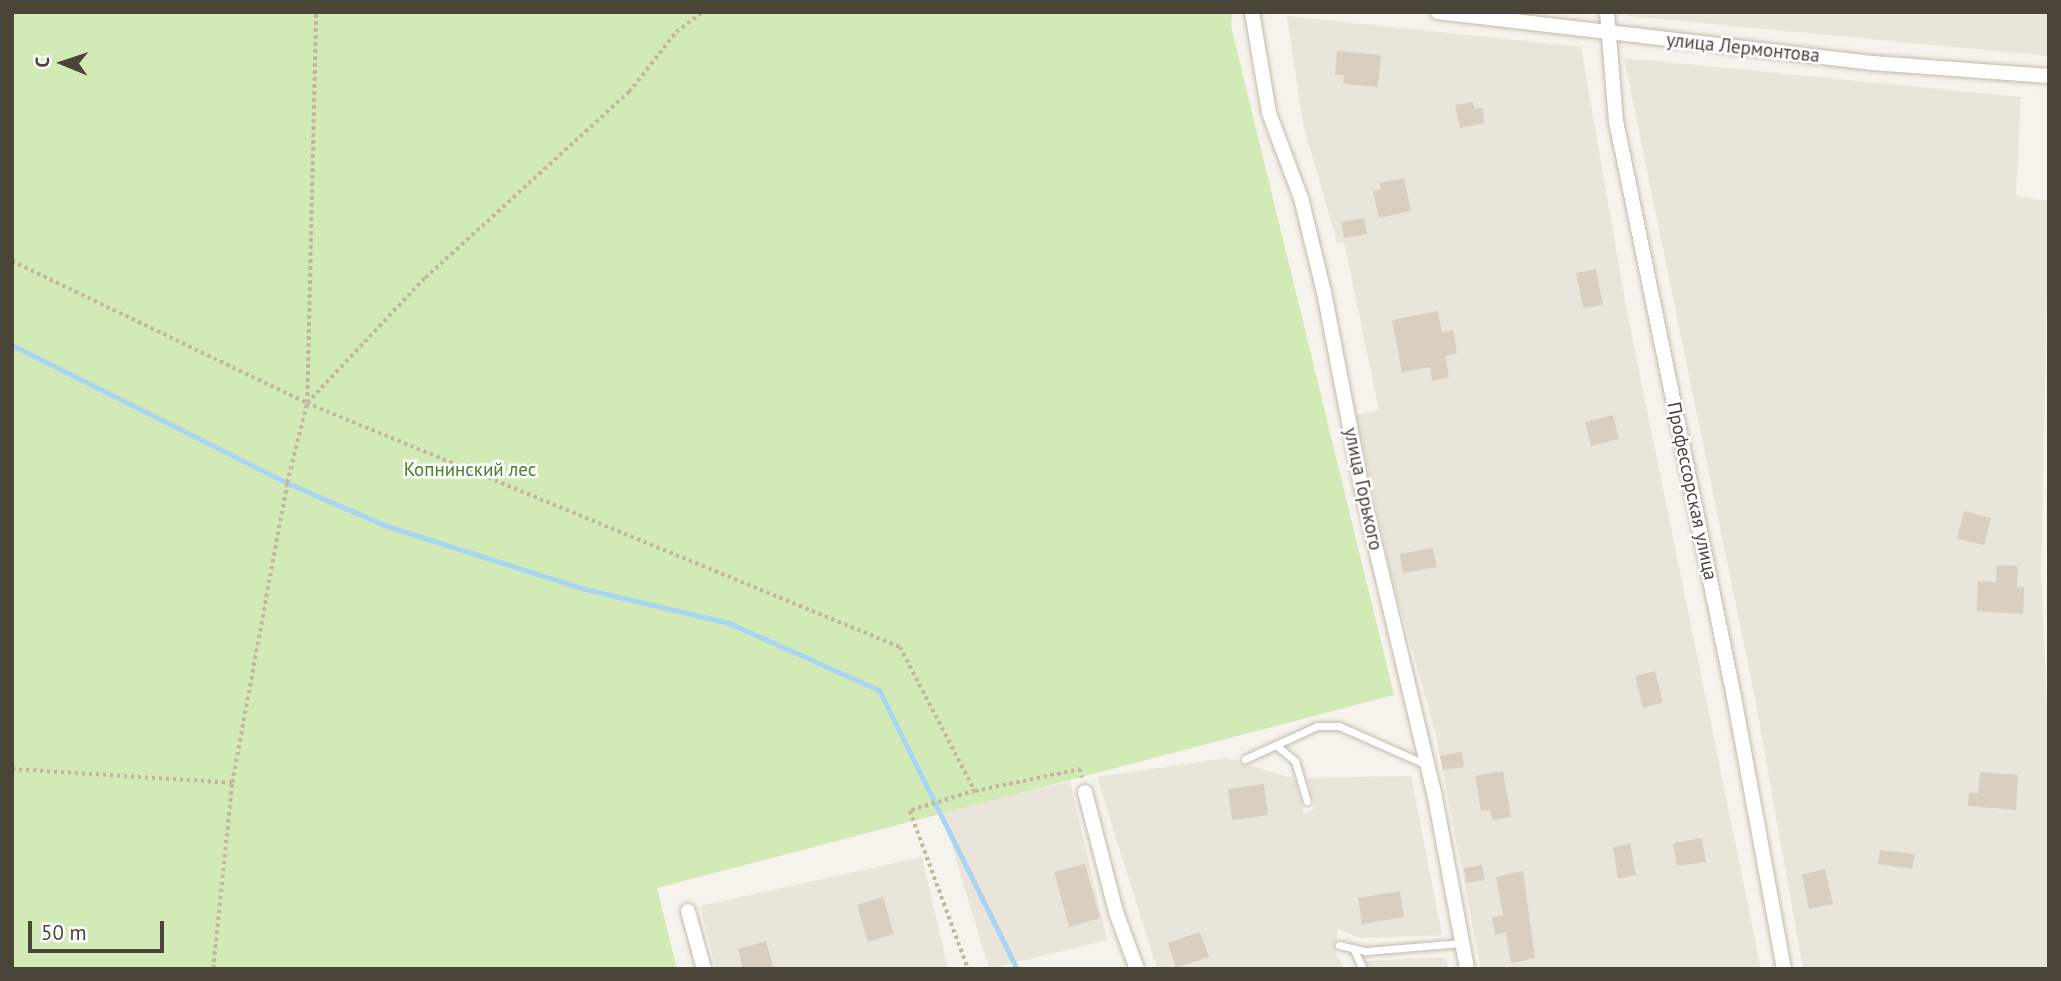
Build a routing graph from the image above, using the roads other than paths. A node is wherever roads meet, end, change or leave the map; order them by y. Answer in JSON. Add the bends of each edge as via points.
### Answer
{"nodes":[{"id":1,"x":1252,"y":12,"type":"edge"},
{"id":2,"x":1438,"y":12,"type":"edge"},
{"id":3,"x":1607,"y":12,"type":"edge"},
{"id":4,"x":1606,"y":32,"type":"junction"},
{"id":5,"x":2049,"y":76,"type":"edge"},
{"id":6,"x":1276,"y":745,"type":"junction"},
{"id":7,"x":1245,"y":760,"type":"dead end"},
{"id":8,"x":1428,"y":765,"type":"junction"},
{"id":9,"x":1085,"y":792,"type":"road end"},
{"id":10,"x":1307,"y":802,"type":"dead end"},
{"id":11,"x":688,"y":911,"type":"dead end"},
{"id":12,"x":1462,"y":943,"type":"junction"},
{"id":13,"x":1339,"y":945,"type":"dead end"},
{"id":14,"x":1353,"y":948,"type":"junction"},
{"id":15,"x":704,"y":969,"type":"edge"},
{"id":16,"x":1137,"y":969,"type":"edge"},
{"id":17,"x":1363,"y":969,"type":"edge"},
{"id":18,"x":1467,"y":969,"type":"edge"},
{"id":19,"x":1784,"y":969,"type":"edge"}],
"edges":[{"from":1,"to":8,"type":"street","name":"улица Горького","via":[[1269,113],[1304,211],[1364,499]]},
{"from":2,"to":4,"type":"street","name":"улица Лермонтова"},
{"from":3,"to":4,"type":"street","name":"Профессорская улица"},
{"from":4,"to":5,"type":"street","name":"улица Лермонтова","via":[[1873,63]]},
{"from":4,"to":19,"type":"street","name":"Профессорская улица","via":[[1616,121],[1734,696]]},
{"from":6,"to":7,"type":"lane"},
{"from":6,"to":8,"type":"lane","via":[[1317,726],[1339,726],[1403,758]]},
{"from":6,"to":10,"type":"lane","via":[[1294,761]]},
{"from":8,"to":12,"type":"street","name":"улица Горького"},
{"from":9,"to":16,"type":"street","via":[[1116,912]]},
{"from":11,"to":15,"type":"street"},
{"from":12,"to":14,"type":"lane"},
{"from":12,"to":18,"type":"street","name":"улица Горького"},
{"from":13,"to":14,"type":"lane"},
{"from":14,"to":17,"type":"lane"}]}
